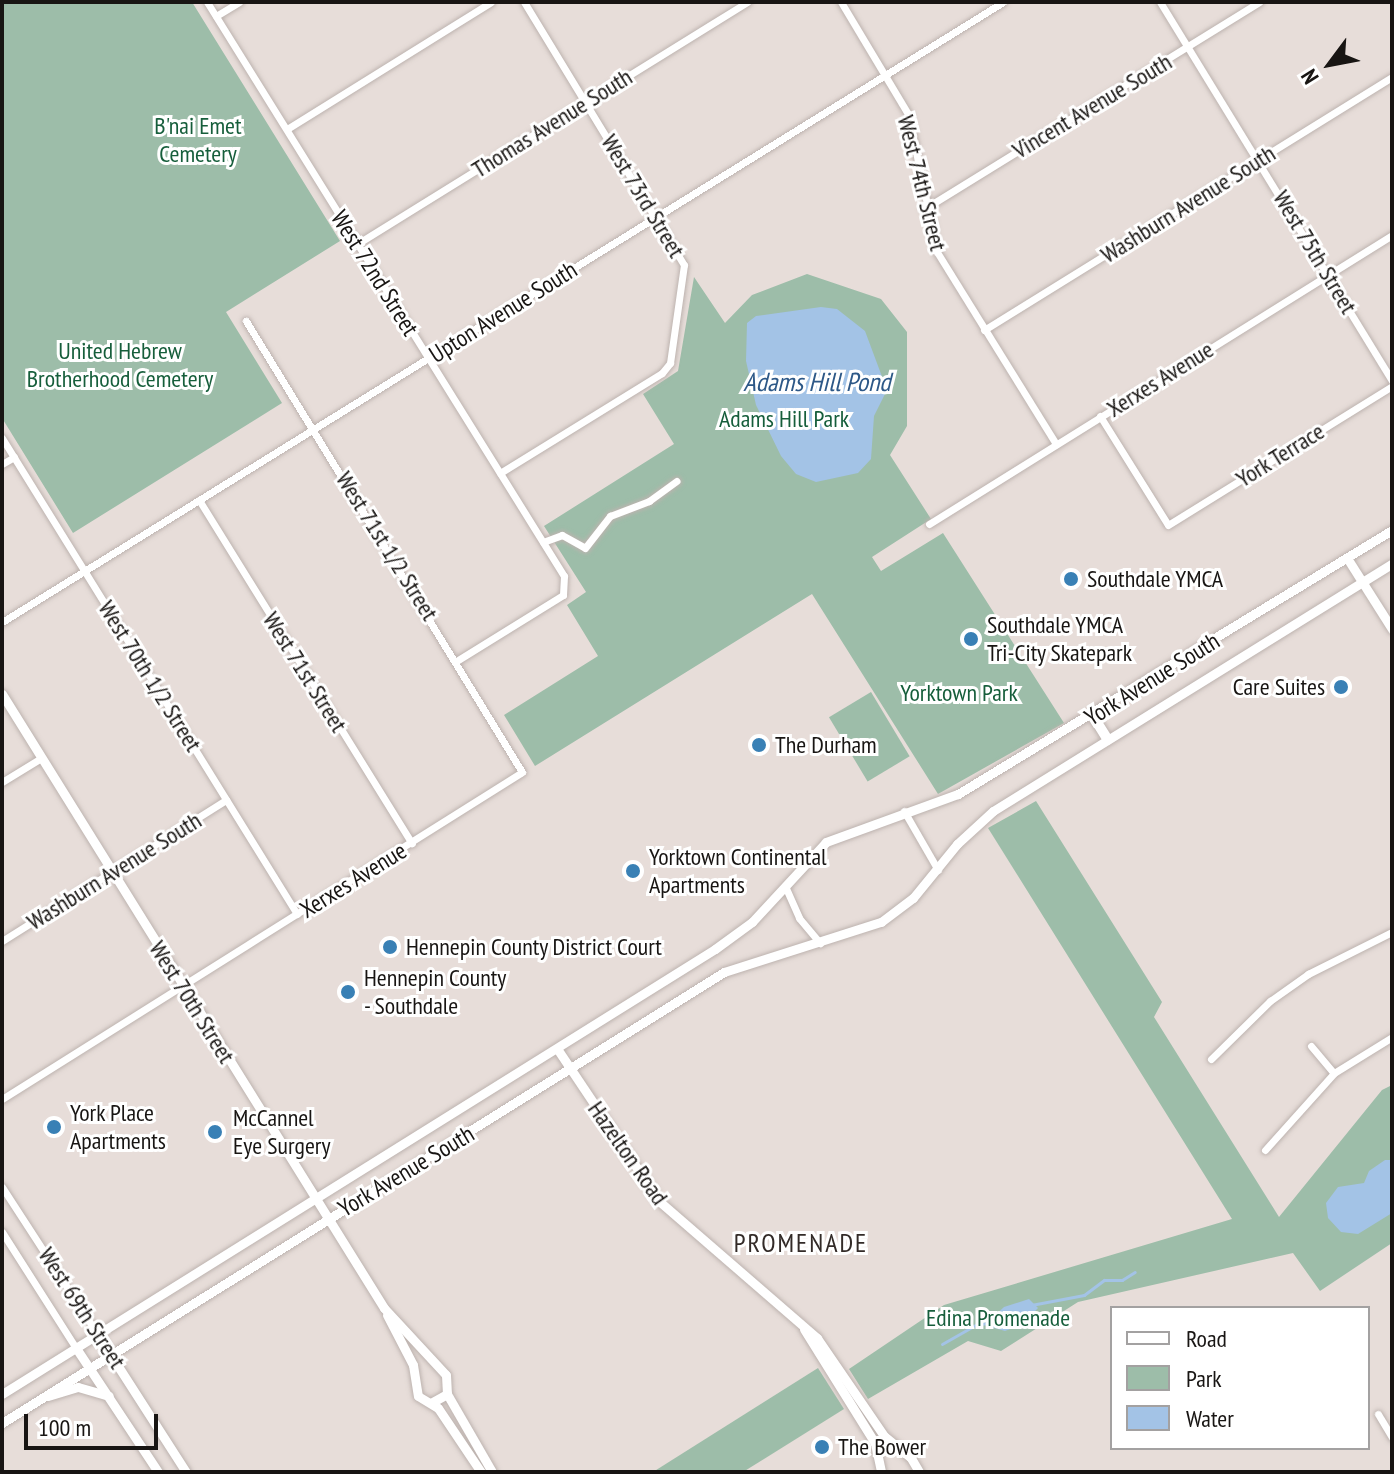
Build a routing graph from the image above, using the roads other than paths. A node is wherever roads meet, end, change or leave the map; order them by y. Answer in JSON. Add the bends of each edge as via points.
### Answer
{"nodes":[{"id":1,"x":207,"y":2,"type":"edge"},
{"id":2,"x":239,"y":2,"type":"edge"},
{"id":3,"x":491,"y":2,"type":"edge"},
{"id":4,"x":524,"y":2,"type":"edge"},
{"id":5,"x":747,"y":2,"type":"edge"},
{"id":6,"x":841,"y":2,"type":"edge"},
{"id":7,"x":1003,"y":2,"type":"edge"},
{"id":8,"x":1160,"y":2,"type":"edge"},
{"id":9,"x":1259,"y":2,"type":"edge"},
{"id":10,"x":216,"y":16,"type":"junction"},
{"id":11,"x":1188,"y":47,"type":"junction"},
{"id":12,"x":887,"y":74,"type":"junction"},
{"id":13,"x":1392,"y":77,"type":"edge"},
{"id":14,"x":586,"y":102,"type":"junction"},
{"id":15,"x":287,"y":129,"type":"junction"},
{"id":16,"x":1260,"y":161,"type":"junction"},
{"id":17,"x":924,"y":209,"type":"junction"},
{"id":18,"x":658,"y":216,"type":"junction"},
{"id":19,"x":1392,"y":235,"type":"edge"},
{"id":20,"x":357,"y":244,"type":"junction"},
{"id":21,"x":1329,"y":274,"type":"junction"},
{"id":22,"x":246,"y":321,"type":"dead end"},
{"id":23,"x":984,"y":330,"type":"junction"},
{"id":24,"x":428,"y":358,"type":"junction"},
{"id":25,"x":1392,"y":383,"type":"edge"},
{"id":26,"x":1100,"y":416,"type":"junction"},
{"id":27,"x":314,"y":429,"type":"junction"},
{"id":28,"x":2,"y":438,"type":"edge"},
{"id":29,"x":1056,"y":444,"type":"junction"},
{"id":30,"x":14,"y":457,"type":"junction"},
{"id":31,"x":2,"y":464,"type":"edge"},
{"id":32,"x":500,"y":473,"type":"junction"},
{"id":33,"x":677,"y":481,"type":"dead end"},
{"id":34,"x":199,"y":500,"type":"junction"},
{"id":35,"x":929,"y":524,"type":"dead end"},
{"id":36,"x":1392,"y":530,"type":"edge"},
{"id":37,"x":543,"y":542,"type":"junction"},
{"id":38,"x":1347,"y":558,"type":"junction"},
{"id":39,"x":1392,"y":564,"type":"edge"},
{"id":40,"x":85,"y":571,"type":"junction"},
{"id":41,"x":1363,"y":582,"type":"junction"},
{"id":42,"x":2,"y":622,"type":"edge"},
{"id":43,"x":1392,"y":629,"type":"edge"},
{"id":44,"x":458,"y":660,"type":"junction"},
{"id":45,"x":2,"y":694,"type":"edge"},
{"id":46,"x":1093,"y":716,"type":"junction"},
{"id":47,"x":1108,"y":740,"type":"junction"},
{"id":48,"x":41,"y":758,"type":"junction"},
{"id":49,"x":522,"y":772,"type":"joint"},
{"id":50,"x":2,"y":782,"type":"edge"},
{"id":51,"x":226,"y":800,"type":"junction"},
{"id":52,"x":904,"y":811,"type":"junction"},
{"id":53,"x":412,"y":843,"type":"junction"},
{"id":54,"x":938,"y":870,"type":"junction"},
{"id":55,"x":112,"y":872,"type":"junction"},
{"id":56,"x":785,"y":886,"type":"junction"},
{"id":57,"x":297,"y":914,"type":"junction"},
{"id":58,"x":1391,"y":934,"type":"edge"},
{"id":59,"x":2,"y":941,"type":"edge"},
{"id":60,"x":820,"y":943,"type":"junction"},
{"id":61,"x":182,"y":986,"type":"junction"},
{"id":62,"x":1392,"y":1037,"type":"edge"},
{"id":63,"x":1311,"y":1046,"type":"dead end"},
{"id":64,"x":558,"y":1050,"type":"junction"},
{"id":65,"x":1211,"y":1059,"type":"dead end"},
{"id":66,"x":569,"y":1068,"type":"junction"},
{"id":67,"x":1334,"y":1073,"type":"junction"},
{"id":68,"x":2,"y":1099,"type":"edge"},
{"id":69,"x":1265,"y":1150,"type":"dead end"},
{"id":70,"x":2,"y":1187,"type":"edge"},
{"id":71,"x":315,"y":1199,"type":"junction"},
{"id":72,"x":327,"y":1218,"type":"junction"},
{"id":73,"x":2,"y":1232,"type":"edge"},
{"id":74,"x":384,"y":1308,"type":"junction"},
{"id":75,"x":802,"y":1326,"type":"junction"},
{"id":76,"x":98,"y":1335,"type":"junction"},
{"id":77,"x":76,"y":1348,"type":"junction"},
{"id":78,"x":111,"y":1352,"type":"junction"},
{"id":79,"x":90,"y":1365,"type":"junction"},
{"id":80,"x":435,"y":1367,"type":"junction"},
{"id":81,"x":416,"y":1377,"type":"junction"},
{"id":82,"x":2,"y":1394,"type":"edge"},
{"id":83,"x":447,"y":1394,"type":"junction"},
{"id":84,"x":109,"y":1396,"type":"junction"},
{"id":85,"x":41,"y":1399,"type":"junction"},
{"id":86,"x":431,"y":1403,"type":"junction"},
{"id":87,"x":1378,"y":1414,"type":"dead end"},
{"id":88,"x":2,"y":1423,"type":"edge"},
{"id":89,"x":1392,"y":1437,"type":"edge"},
{"id":90,"x":903,"y":1453,"type":"junction"},
{"id":91,"x":881,"y":1468,"type":"edge"},
{"id":92,"x":158,"y":1472,"type":"edge"},
{"id":93,"x":186,"y":1472,"type":"edge"},
{"id":94,"x":481,"y":1472,"type":"edge"},
{"id":95,"x":492,"y":1472,"type":"edge"},
{"id":96,"x":919,"y":1472,"type":"edge"}],
"edges":[{"from":1,"to":10,"type":"street","name":"West 72nd Street"},
{"from":2,"to":10,"type":"street"},
{"from":3,"to":15,"type":"street"},
{"from":4,"to":14,"type":"street","name":"West 73rd Street"},
{"from":5,"to":14,"type":"street","name":"Thomas Avenue South"},
{"from":6,"to":12,"type":"street","name":"West 74th Street"},
{"from":7,"to":12,"type":"street","name":"Upton Avenue South"},
{"from":8,"to":11,"type":"street","name":"West 75th Street"},
{"from":9,"to":11,"type":"street","name":"Vincent Avenue South"},
{"from":10,"to":15,"type":"street","name":"West 72nd Street"},
{"from":11,"to":16,"type":"street","name":"West 75th Street"},
{"from":11,"to":17,"type":"street","name":"Vincent Avenue South"},
{"from":12,"to":17,"type":"street","name":"West 74th Street","via":[[915,135]]},
{"from":12,"to":18,"type":"street","name":"Upton Avenue South"},
{"from":13,"to":16,"type":"street","name":"Washburn Avenue South"},
{"from":14,"to":18,"type":"street","name":"West 73rd Street"},
{"from":14,"to":20,"type":"street","name":"Thomas Avenue South"},
{"from":15,"to":20,"type":"street","name":"West 72nd Street"},
{"from":16,"to":21,"type":"street","name":"West 75th Street"},
{"from":16,"to":23,"type":"street","name":"Washburn Avenue South"},
{"from":17,"to":23,"type":"street","name":"West 74th Street","via":[[937,252]]},
{"from":18,"to":24,"type":"street","name":"Upton Avenue South"},
{"from":18,"to":32,"type":"street","name":"West 73rd Street","via":[[684,265],[670,363],[662,373]]},
{"from":19,"to":21,"type":"street","name":"Xerxes Avenue"},
{"from":20,"to":24,"type":"street","name":"West 72nd Street"},
{"from":21,"to":25,"type":"street","name":"West 75th Street"},
{"from":21,"to":26,"type":"street","name":"Xerxes Avenue"},
{"from":22,"to":27,"type":"street","name":"West 71st 1/2 Street"},
{"from":23,"to":29,"type":"street","name":"West 74th Street"},
{"from":24,"to":27,"type":"street","name":"Upton Avenue South"},
{"from":24,"to":32,"type":"street","name":"West 72nd Street"},
{"from":25,"to":26,"type":"street","name":"York Terrace","via":[[1168,525]]},
{"from":26,"to":29,"type":"street","name":"Xerxes Avenue"},
{"from":27,"to":34,"type":"street","name":"Upton Avenue South"},
{"from":27,"to":44,"type":"street","name":"West 71st 1/2 Street"},
{"from":28,"to":30,"type":"street","name":"West 70th 1/2 Street"},
{"from":29,"to":35,"type":"street","name":"Xerxes Avenue"},
{"from":30,"to":31,"type":"street"},
{"from":30,"to":40,"type":"street","name":"West 70th 1/2 Street"},
{"from":32,"to":37,"type":"street","name":"West 72nd Street"},
{"from":33,"to":37,"type":"street","via":[[649,501],[610,516],[585,548],[562,535]]},
{"from":34,"to":40,"type":"street","name":"Upton Avenue South"},
{"from":34,"to":53,"type":"street","name":"West 71st Street"},
{"from":36,"to":38,"type":"street","name":"York Avenue South"},
{"from":37,"to":44,"type":"street","name":"West 72nd Street","via":[[566,585],[563,595]]},
{"from":38,"to":41,"type":"street"},
{"from":38,"to":46,"type":"street","name":"York Avenue South"},
{"from":39,"to":41,"type":"street","name":"York Avenue South"},
{"from":40,"to":42,"type":"street","name":"Upton Avenue South"},
{"from":40,"to":51,"type":"street","name":"West 70th 1/2 Street"},
{"from":41,"to":43,"type":"street"},
{"from":41,"to":47,"type":"street","name":"York Avenue South"},
{"from":44,"to":49,"type":"street","name":"West 71st 1/2 Street"},
{"from":45,"to":48,"type":"street","name":"West 70th Street"},
{"from":46,"to":47,"type":"main road"},
{"from":46,"to":52,"type":"street","name":"York Avenue South","via":[[977,783]]},
{"from":47,"to":54,"type":"street","name":"York Avenue South","via":[[993,811]]},
{"from":48,"to":50,"type":"street"},
{"from":48,"to":55,"type":"street","name":"West 70th Street"},
{"from":49,"to":53,"type":"street","name":"Xerxes Avenue"},
{"from":51,"to":55,"type":"street","name":"Washburn Avenue South"},
{"from":51,"to":57,"type":"street","name":"West 70th 1/2 Street"},
{"from":52,"to":54,"type":"street"},
{"from":52,"to":56,"type":"street","name":"York Avenue South","via":[[826,842]]},
{"from":53,"to":57,"type":"street","name":"Xerxes Avenue"},
{"from":54,"to":60,"type":"street","name":"York Avenue South","via":[[881,922]]},
{"from":55,"to":59,"type":"street","name":"Washburn Avenue South"},
{"from":55,"to":61,"type":"street","name":"West 70th Street"},
{"from":56,"to":60,"type":"street","via":[[799,918]]},
{"from":56,"to":64,"type":"street","name":"York Avenue South","via":[[752,922]]},
{"from":57,"to":61,"type":"street","name":"Xerxes Avenue"},
{"from":58,"to":65,"type":"street","via":[[1343,952],[1296,982]]},
{"from":60,"to":66,"type":"street","name":"York Avenue South","via":[[724,972]]},
{"from":61,"to":68,"type":"street","name":"Xerxes Avenue"},
{"from":61,"to":71,"type":"street","name":"West 70th Street"},
{"from":62,"to":67,"type":"street"},
{"from":63,"to":67,"type":"street"},
{"from":64,"to":66,"type":"street","name":"Hazelton Road"},
{"from":64,"to":71,"type":"street","name":"York Avenue South"},
{"from":66,"to":72,"type":"street","name":"York Avenue South"},
{"from":66,"to":75,"type":"street","name":"Hazelton Road","via":[[659,1201]]},
{"from":67,"to":69,"type":"street"},
{"from":70,"to":76,"type":"street","name":"West 69th Street"},
{"from":71,"to":72,"type":"street","name":"West 70th Street"},
{"from":71,"to":76,"type":"street","name":"York Avenue South"},
{"from":72,"to":74,"type":"street","name":"West 70th Street"},
{"from":72,"to":78,"type":"street","name":"York Avenue South"},
{"from":73,"to":77,"type":"street","name":"West 69th Street"},
{"from":74,"to":80,"type":"street","name":"West 70th Street"},
{"from":74,"to":81,"type":"street","name":"West 70th Street"},
{"from":75,"to":90,"type":"street","name":"Hazelton Road","via":[[825,1348],[884,1436]]},
{"from":75,"to":91,"type":"street","name":"Hazelton Road","via":[[875,1443]]},
{"from":76,"to":77,"type":"street","name":"York Avenue South"},
{"from":76,"to":78,"type":"street","name":"West 69th Street"},
{"from":77,"to":79,"type":"street","name":"West 69th Street"},
{"from":77,"to":82,"type":"street","name":"York Avenue South"},
{"from":78,"to":79,"type":"street","name":"York Avenue South"},
{"from":78,"to":93,"type":"street","name":"West 69th Street"},
{"from":79,"to":84,"type":"street","name":"West 69th Street"},
{"from":79,"to":85,"type":"street","name":"York Avenue South"},
{"from":80,"to":81,"type":"street"},
{"from":80,"to":83,"type":"street","via":[[448,1379]]},
{"from":81,"to":86,"type":"street","via":[[415,1392]]},
{"from":83,"to":86,"type":"street"},
{"from":83,"to":95,"type":"street"},
{"from":84,"to":85,"type":"street","via":[[78,1387]]},
{"from":84,"to":92,"type":"street","name":"West 69th Street"},
{"from":85,"to":88,"type":"street","name":"York Avenue South"},
{"from":86,"to":94,"type":"street"},
{"from":87,"to":89,"type":"street"},
{"from":90,"to":91,"type":"street","via":[[890,1455]]},
{"from":90,"to":96,"type":"street","name":"Hazelton Road"}]}
